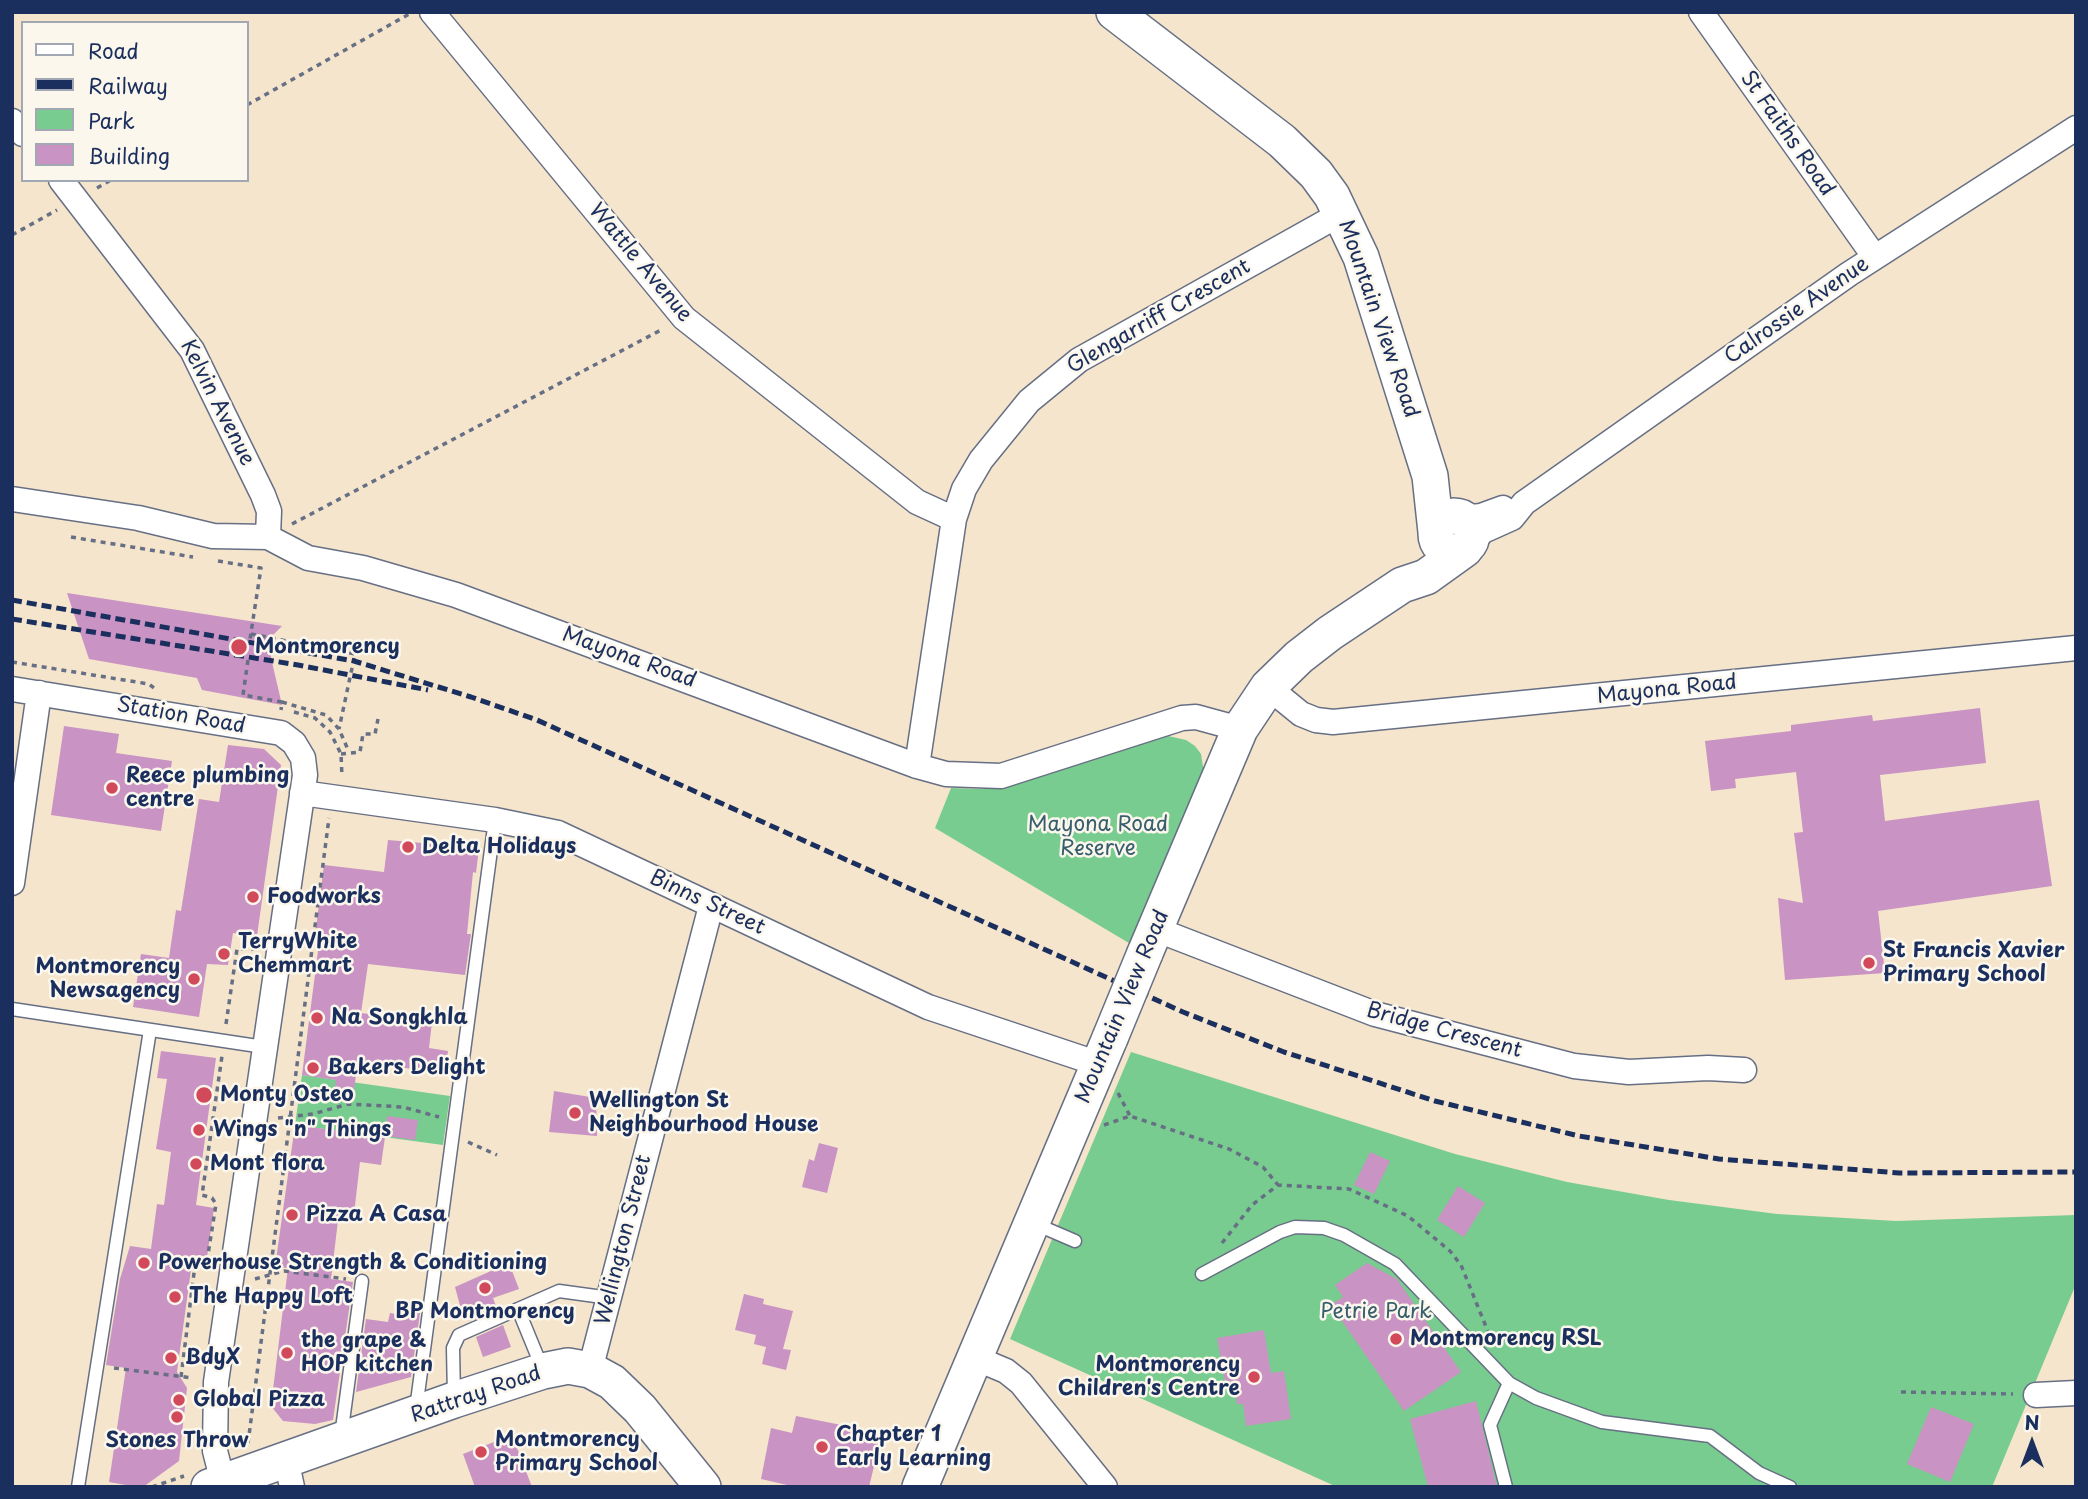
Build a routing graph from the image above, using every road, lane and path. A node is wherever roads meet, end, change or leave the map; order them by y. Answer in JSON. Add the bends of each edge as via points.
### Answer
{"nodes":[{"id":1,"x":413,"y":12,"type":"edge"},
{"id":2,"x":432,"y":12,"type":"edge"},
{"id":3,"x":1114,"y":12,"type":"edge"},
{"id":4,"x":1701,"y":12,"type":"edge"},
{"id":5,"x":248,"y":104,"type":"edge"},
{"id":6,"x":2076,"y":128,"type":"edge"},
{"id":7,"x":63,"y":182,"type":"edge"},
{"id":8,"x":1342,"y":213,"type":"junction"},
{"id":9,"x":1874,"y":256,"type":"junction"},
{"id":10,"x":684,"y":318,"type":"junction"},
{"id":11,"x":12,"y":499,"type":"edge"},
{"id":12,"x":954,"y":519,"type":"junction"},
{"id":13,"x":1455,"y":532,"type":"junction"},
{"id":14,"x":71,"y":537,"type":"dead end"},
{"id":15,"x":268,"y":537,"type":"junction"},
{"id":16,"x":2076,"y":648,"type":"edge"},
{"id":17,"x":248,"y":660,"type":"dead end"},
{"id":18,"x":12,"y":662,"type":"edge"},
{"id":19,"x":1268,"y":687,"type":"junction"},
{"id":20,"x":12,"y":689,"type":"edge"},
{"id":21,"x":156,"y":691,"type":"dead end"},
{"id":22,"x":39,"y":693,"type":"junction"},
{"id":23,"x":282,"y":702,"type":"junction"},
{"id":24,"x":378,"y":719,"type":"dead end"},
{"id":25,"x":339,"y":729,"type":"junction"},
{"id":26,"x":1240,"y":729,"type":"junction"},
{"id":27,"x":349,"y":752,"type":"junction"},
{"id":28,"x":341,"y":754,"type":"junction"},
{"id":29,"x":917,"y":766,"type":"junction"},
{"id":30,"x":337,"y":788,"type":"junction"},
{"id":31,"x":302,"y":793,"type":"junction"},
{"id":32,"x":495,"y":820,"type":"junction"},
{"id":33,"x":12,"y":883,"type":"edge"},
{"id":34,"x":711,"y":906,"type":"junction"},
{"id":35,"x":1150,"y":941,"type":"junction"},
{"id":36,"x":256,"y":949,"type":"dead end"},
{"id":37,"x":12,"y":1009,"type":"edge"},
{"id":38,"x":150,"y":1030,"type":"junction"},
{"id":39,"x":224,"y":1041,"type":"junction"},
{"id":40,"x":264,"y":1047,"type":"junction"},
{"id":41,"x":1104,"y":1051,"type":"junction"},
{"id":42,"x":1744,"y":1070,"type":"dead end"},
{"id":43,"x":291,"y":1116,"type":"junction"},
{"id":44,"x":255,"y":1120,"type":"junction"},
{"id":45,"x":453,"y":1124,"type":"junction"},
{"id":46,"x":1069,"y":1138,"type":"junction"},
{"id":47,"x":497,"y":1155,"type":"dead end"},
{"id":48,"x":1278,"y":1185,"type":"dead end"},
{"id":49,"x":1032,"y":1223,"type":"junction"},
{"id":50,"x":1075,"y":1241,"type":"dead end"},
{"id":51,"x":207,"y":1261,"type":"junction"},
{"id":52,"x":1202,"y":1274,"type":"dead end"},
{"id":53,"x":232,"y":1275,"type":"junction"},
{"id":54,"x":271,"y":1276,"type":"junction"},
{"id":55,"x":362,"y":1281,"type":"joint"},
{"id":56,"x":610,"y":1298,"type":"junction"},
{"id":57,"x":518,"y":1309,"type":"junction"},
{"id":58,"x":975,"y":1357,"type":"junction"},
{"id":59,"x":96,"y":1366,"type":"junction"},
{"id":60,"x":590,"y":1370,"type":"junction"},
{"id":61,"x":543,"y":1371,"type":"junction"},
{"id":62,"x":181,"y":1377,"type":"junction"},
{"id":63,"x":216,"y":1381,"type":"junction"},
{"id":64,"x":1509,"y":1383,"type":"junction"},
{"id":65,"x":1901,"y":1392,"type":"dead end"},
{"id":66,"x":2076,"y":1393,"type":"edge"},
{"id":67,"x":2036,"y":1395,"type":"joint"},
{"id":68,"x":454,"y":1400,"type":"junction"},
{"id":69,"x":415,"y":1415,"type":"junction"},
{"id":70,"x":341,"y":1440,"type":"junction"},
{"id":71,"x":248,"y":1443,"type":"dead end"},
{"id":72,"x":289,"y":1473,"type":"edge"},
{"id":73,"x":207,"y":1479,"type":"edge"},
{"id":74,"x":78,"y":1487,"type":"edge"},
{"id":75,"x":152,"y":1487,"type":"edge"},
{"id":76,"x":704,"y":1487,"type":"edge"},
{"id":77,"x":920,"y":1487,"type":"edge"},
{"id":78,"x":1105,"y":1487,"type":"edge"},
{"id":79,"x":1506,"y":1487,"type":"edge"},
{"id":80,"x":1790,"y":1487,"type":"edge"}],
"edges":[{"from":1,"to":5,"type":"path"},
{"from":2,"to":10,"type":"street","name":"Wattle Avenue"},
{"from":3,"to":8,"type":"street","name":"Mountain View Road","via":[[1282,141],[1316,174]]},
{"from":4,"to":9,"type":"street","name":"St Faiths Road"},
{"from":6,"to":9,"type":"street","name":"Calrossie Avenue"},
{"from":7,"to":15,"type":"street","name":"Kelvin Avenue","via":[[192,350],[263,495],[269,511]]},
{"from":8,"to":12,"type":"street","name":"Glengarriff Crescent","via":[[1079,360],[1048,382],[981,460]]},
{"from":8,"to":13,"type":"street","name":"Mountain View Road","via":[[1361,257],[1430,476]]},
{"from":9,"to":13,"type":"street","name":"Calrossie Avenue","via":[[1524,503],[1481,516]]},
{"from":10,"to":12,"type":"street","name":"Wattle Avenue","via":[[917,502]]},
{"from":10,"to":15,"type":"path"},
{"from":11,"to":15,"type":"street","name":"Mayona Road","via":[[138,518],[213,536]]},
{"from":12,"to":29,"type":"street","name":"Glengarriff Crescent"},
{"from":13,"to":19,"type":"street","name":"Mountain View Road","via":[[1426,577],[1402,585],[1314,645]]},
{"from":14,"to":25,"type":"path","via":[[261,568],[250,637],[355,654]]},
{"from":15,"to":29,"type":"street","name":"Mayona Road","via":[[308,558],[363,568],[456,595]]},
{"from":16,"to":19,"type":"street","name":"Mayona Road","via":[[1333,722],[1301,714]]},
{"from":17,"to":23,"type":"path","via":[[243,695]]},
{"from":18,"to":21,"type":"path","via":[[149,684]]},
{"from":19,"to":26,"type":"street","name":"Mountain View Road"},
{"from":20,"to":22,"type":"street","name":"Station Road"},
{"from":22,"to":31,"type":"street","name":"Station Road","via":[[281,733],[303,758]]},
{"from":22,"to":33,"type":"street"},
{"from":23,"to":25,"type":"path","via":[[326,715]]},
{"from":23,"to":28,"type":"path","via":[[281,710],[321,721]]},
{"from":24,"to":27,"type":"path","via":[[375,734],[363,734],[360,752]]},
{"from":25,"to":27,"type":"path"},
{"from":26,"to":29,"type":"street","name":"Mayona Road","via":[[1196,717],[1182,718],[1000,776],[946,774]]},
{"from":26,"to":35,"type":"street","name":"Mountain View Road"},
{"from":27,"to":28,"type":"path"},
{"from":28,"to":30,"type":"path"},
{"from":30,"to":31,"type":"street","name":"Binns Street"},
{"from":30,"to":32,"type":"street","name":"Binns Street"},
{"from":30,"to":43,"type":"path"},
{"from":31,"to":40,"type":"street","name":"Station Road"},
{"from":32,"to":34,"type":"street","name":"Binns Street","via":[[558,833]]},
{"from":32,"to":45,"type":"lane"},
{"from":34,"to":41,"type":"street","name":"Binns Street","via":[[928,1007]]},
{"from":34,"to":56,"type":"street","name":"Wellington Street"},
{"from":35,"to":41,"type":"street","name":"Mountain View Road","bridge":true},
{"from":35,"to":42,"type":"street","name":"Bridge Crescent","via":[[1375,1014],[1574,1066],[1629,1073]]},
{"from":36,"to":39,"type":"path","via":[[237,949]]},
{"from":37,"to":38,"type":"lane"},
{"from":38,"to":39,"type":"lane"},
{"from":38,"to":59,"type":"lane"},
{"from":39,"to":40,"type":"lane"},
{"from":39,"to":51,"type":"path","via":[[202,1195],[216,1204]]},
{"from":40,"to":44,"type":"street","name":"Station Road"},
{"from":41,"to":46,"type":"street","name":"Mountain View Road"},
{"from":43,"to":44,"type":"path"},
{"from":43,"to":45,"type":"path","via":[[348,1104],[403,1107]]},
{"from":43,"to":54,"type":"path"},
{"from":44,"to":53,"type":"street","name":"Station Road"},
{"from":45,"to":47,"type":"path","via":[[472,1146]]},
{"from":45,"to":69,"type":"lane"},
{"from":46,"to":48,"type":"path","via":[[1130,1116],[1249,1158]]},
{"from":46,"to":49,"type":"street","name":"Mountain View Road"},
{"from":49,"to":50,"type":"lane"},
{"from":49,"to":58,"type":"street","name":"Mountain View Road"},
{"from":51,"to":53,"type":"path"},
{"from":51,"to":62,"type":"path","via":[[195,1265]]},
{"from":52,"to":64,"type":"lane","via":[[1280,1231],[1317,1227],[1344,1235],[1395,1264]]},
{"from":53,"to":54,"type":"path","via":[[261,1280]]},
{"from":53,"to":63,"type":"street","name":"Station Road"},
{"from":54,"to":55,"type":"path","via":[[284,1271]]},
{"from":54,"to":71,"type":"path"},
{"from":55,"to":70,"type":"lane"},
{"from":56,"to":57,"type":"lane","via":[[559,1291]]},
{"from":56,"to":60,"type":"street","name":"Wellington Street"},
{"from":57,"to":61,"type":"lane"},
{"from":57,"to":68,"type":"lane","via":[[454,1341]]},
{"from":58,"to":77,"type":"street","name":"Mountain View Road"},
{"from":58,"to":78,"type":"street","via":[[1021,1383]]},
{"from":59,"to":62,"type":"path"},
{"from":59,"to":74,"type":"lane"},
{"from":60,"to":61,"type":"street","name":"Rattray Road","via":[[568,1366]]},
{"from":60,"to":76,"type":"street","via":[[612,1382],[640,1409]]},
{"from":61,"to":68,"type":"street","name":"Rattray Road"},
{"from":62,"to":63,"type":"path"},
{"from":63,"to":73,"type":"street","name":"Station Road","via":[[215,1451]]},
{"from":64,"to":79,"type":"lane","via":[[1490,1425]]},
{"from":64,"to":80,"type":"lane","via":[[1602,1422],[1710,1436],[1759,1473]]},
{"from":65,"to":67,"type":"path"},
{"from":66,"to":67,"type":"street"},
{"from":68,"to":69,"type":"street","name":"Rattray Road"},
{"from":69,"to":70,"type":"street","name":"Rattray Road"},
{"from":70,"to":72,"type":"street","name":"Rattray Road"},
{"from":72,"to":73,"type":"street","name":"Rattray Road"},
{"from":73,"to":75,"type":"path","via":[[187,1476]]}]}
